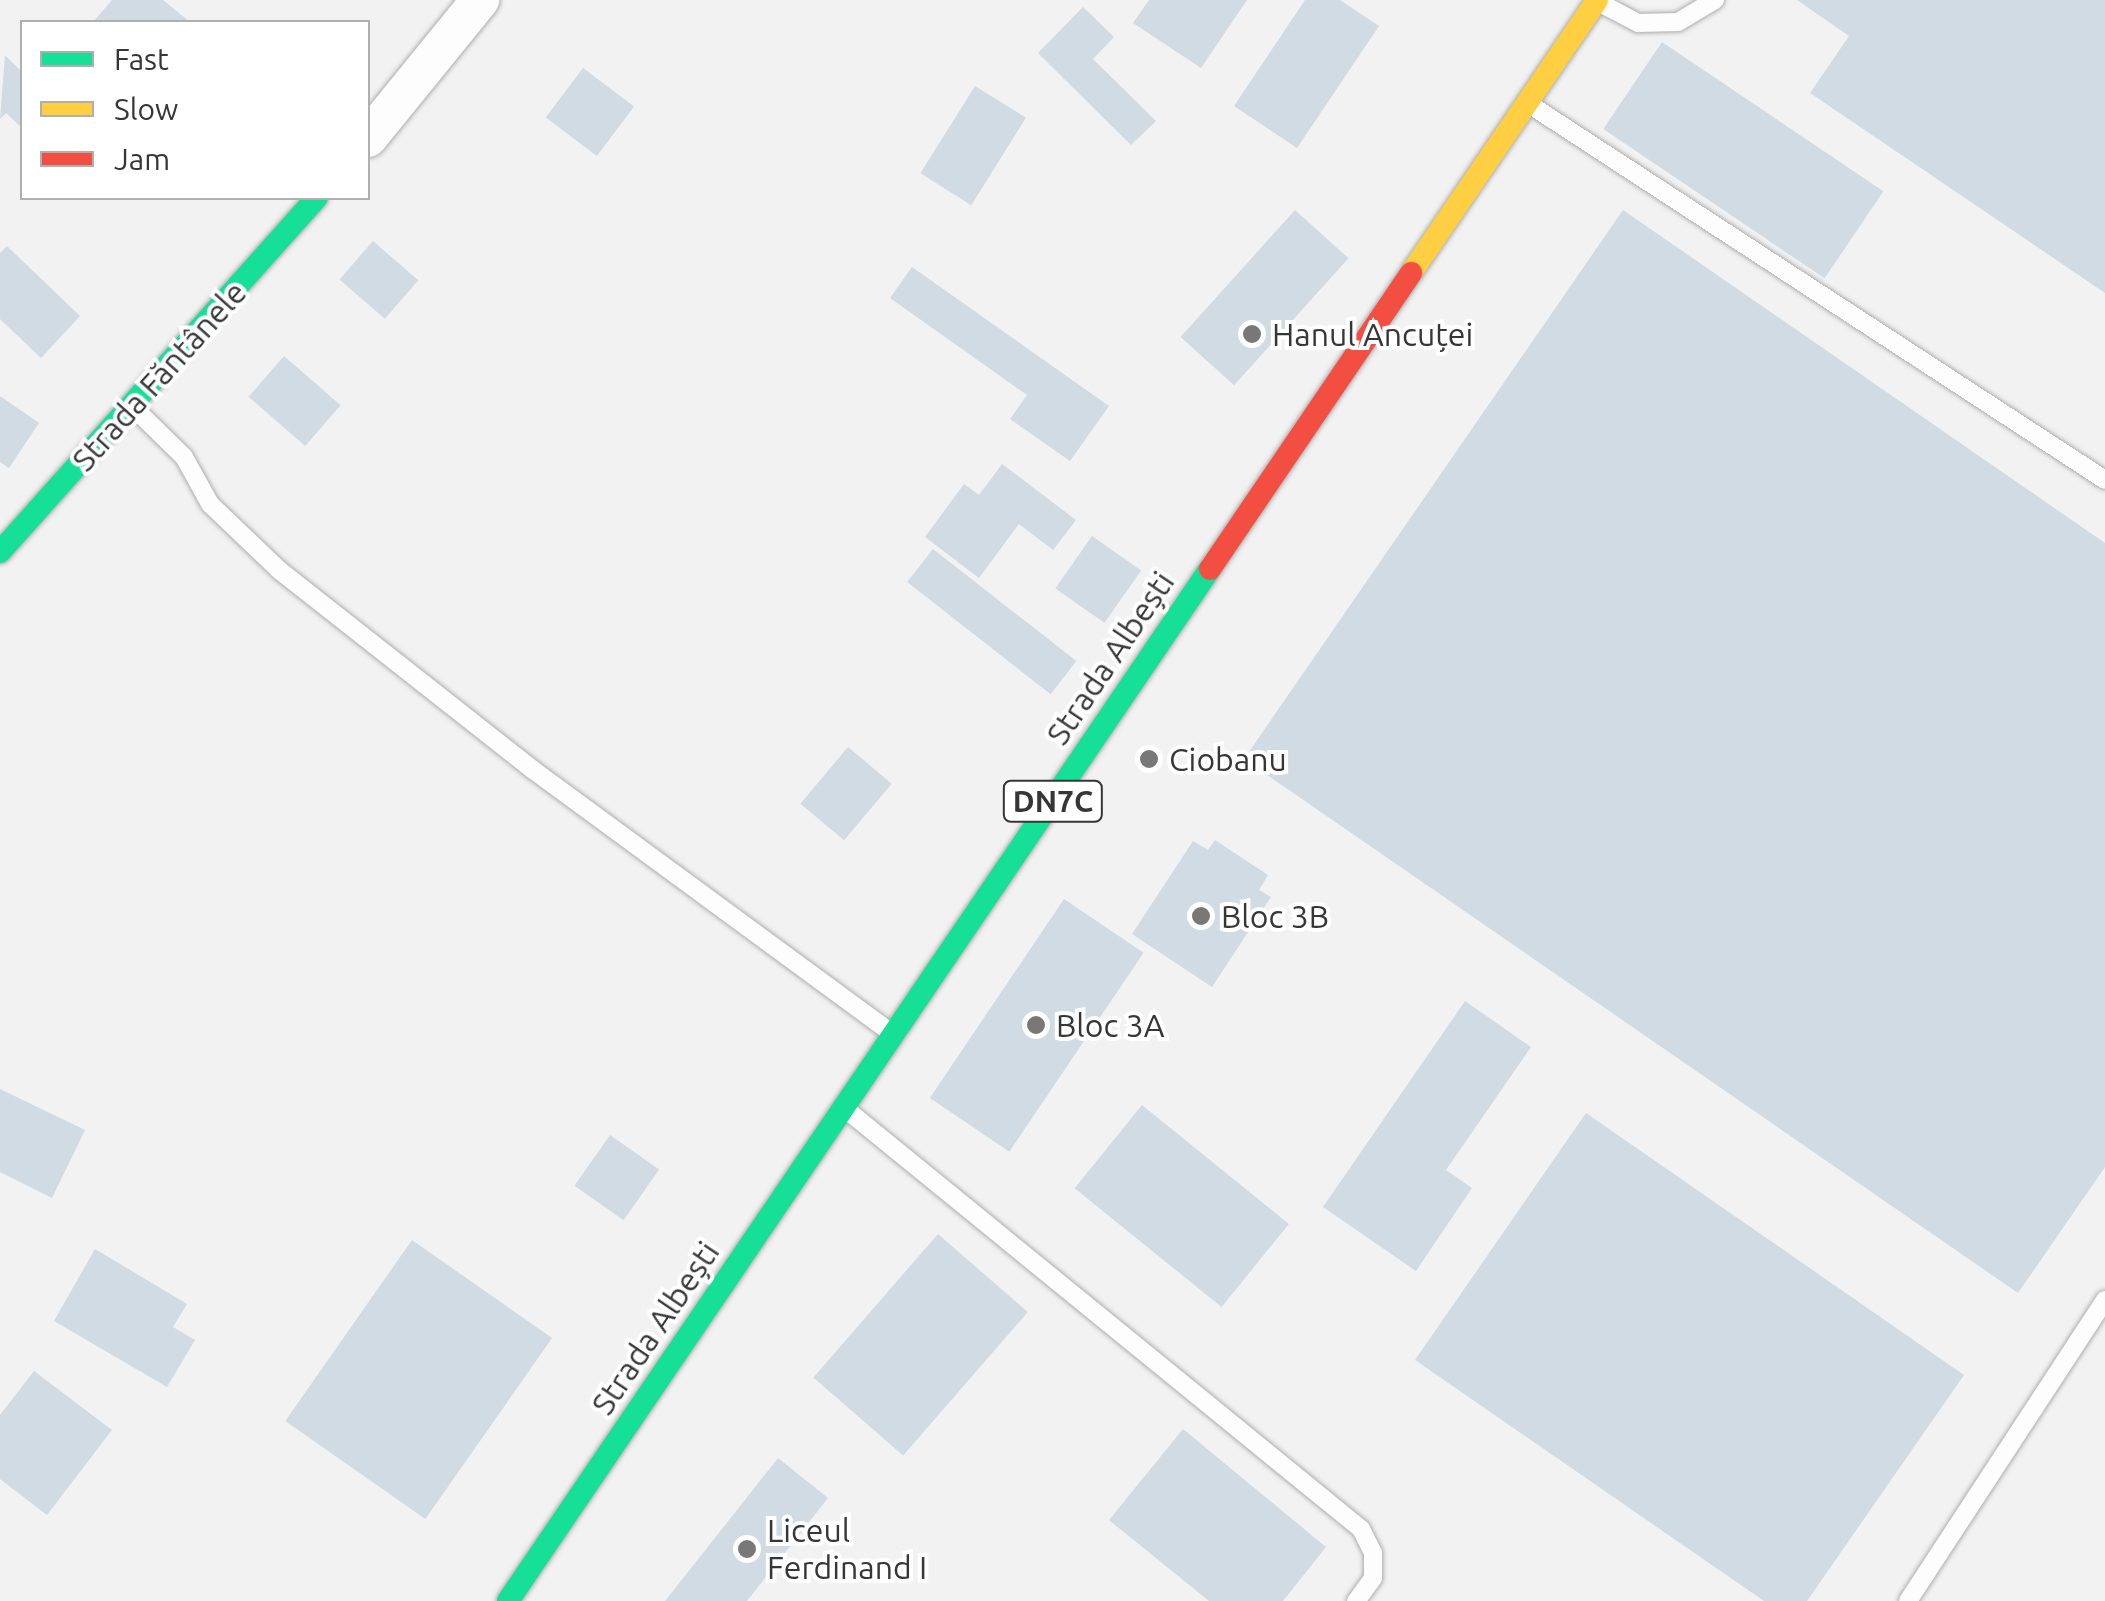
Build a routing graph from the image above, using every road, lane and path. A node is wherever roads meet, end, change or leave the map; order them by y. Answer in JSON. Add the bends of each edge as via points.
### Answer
{"nodes":[{"id":1,"x":480,"y":0,"type":"edge"},
{"id":2,"x":1597,"y":0,"type":"edge"},
{"id":3,"x":1715,"y":0,"type":"edge"},
{"id":4,"x":1528,"y":103,"type":"junction"},
{"id":5,"x":370,"y":136,"type":"edge"},
{"id":6,"x":314,"y":200,"type":"edge"},
{"id":7,"x":134,"y":408,"type":"junction"},
{"id":8,"x":2105,"y":480,"type":"edge"},
{"id":9,"x":0,"y":552,"type":"edge"},
{"id":10,"x":894,"y":1034,"type":"junction"},
{"id":11,"x":844,"y":1108,"type":"junction"},
{"id":12,"x":2105,"y":1300,"type":"edge"},
{"id":13,"x":508,"y":1601,"type":"edge"},
{"id":14,"x":1356,"y":1601,"type":"edge"},
{"id":15,"x":1908,"y":1601,"type":"edge"}],
"edges":[{"from":1,"to":5,"type":"street"},
{"from":2,"to":3,"type":"lane","via":[[1638,23],[1678,22]]},
{"from":2,"to":4,"type":"main road","name":"Strada Albești","number":"DN7C"},
{"from":4,"to":8,"type":"lane"},
{"from":4,"to":10,"type":"main road","name":"Strada Albești","number":"DN7C"},
{"from":6,"to":7,"type":"main road","name":"Strada Făntânele"},
{"from":7,"to":9,"type":"main road","name":"Strada Făntânele"},
{"from":7,"to":10,"type":"lane","via":[[184,457],[210,504],[279,570],[532,769]]},
{"from":10,"to":11,"type":"main road","name":"Strada Albești","number":"DN7C"},
{"from":11,"to":13,"type":"main road","name":"Strada Albești","number":"DN7C"},
{"from":11,"to":14,"type":"lane","via":[[1361,1529],[1373,1553],[1373,1578]]},
{"from":12,"to":15,"type":"lane"}]}
